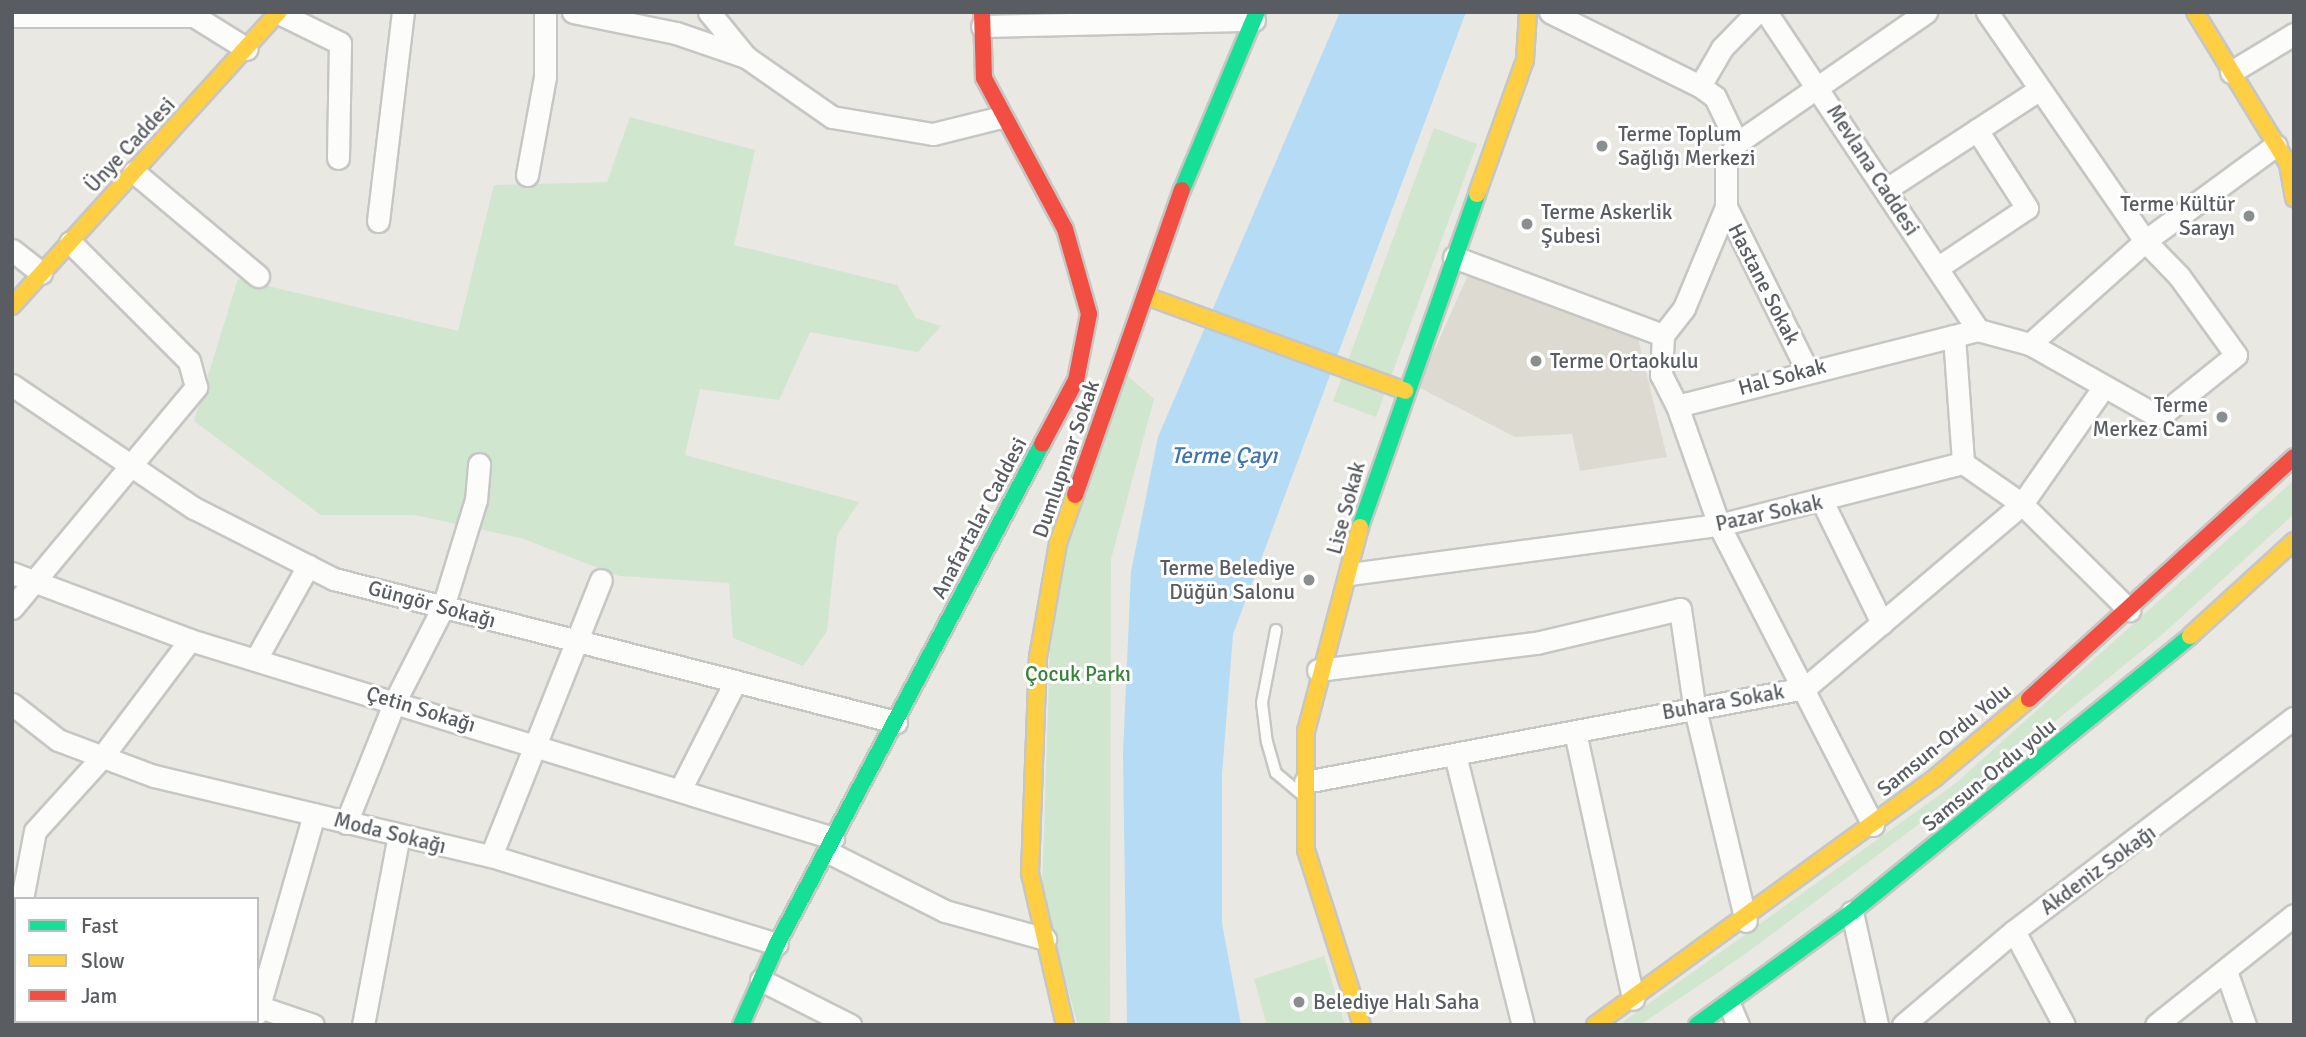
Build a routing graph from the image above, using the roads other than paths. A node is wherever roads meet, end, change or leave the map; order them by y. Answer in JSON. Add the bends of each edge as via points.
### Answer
{"nodes":[{"id":1,"x":402,"y":12,"type":"edge"},
{"id":2,"x":545,"y":12,"type":"edge"},
{"id":3,"x":573,"y":12,"type":"edge"},
{"id":4,"x":709,"y":12,"type":"edge"},
{"id":5,"x":1528,"y":12,"type":"edge"},
{"id":6,"x":1549,"y":12,"type":"edge"},
{"id":7,"x":1757,"y":12,"type":"edge"},
{"id":8,"x":1766,"y":12,"type":"edge"},
{"id":9,"x":1926,"y":12,"type":"edge"},
{"id":10,"x":1987,"y":12,"type":"edge"},
{"id":11,"x":2195,"y":12,"type":"edge"},
{"id":12,"x":279,"y":13,"type":"edge"},
{"id":13,"x":12,"y":16,"type":"edge"},
{"id":14,"x":1255,"y":16,"type":"edge"},
{"id":15,"x":982,"y":19,"type":"edge"},
{"id":16,"x":1894,"y":21,"type":"edge"},
{"id":17,"x":2294,"y":34,"type":"edge"},
{"id":18,"x":247,"y":49,"type":"junction"},
{"id":19,"x":746,"y":57,"type":"junction"},
{"id":20,"x":2231,"y":72,"type":"junction"},
{"id":21,"x":1700,"y":86,"type":"junction"},
{"id":22,"x":1821,"y":89,"type":"junction"},
{"id":23,"x":2037,"y":90,"type":"junction"},
{"id":24,"x":1001,"y":117,"type":"junction"},
{"id":25,"x":1977,"y":130,"type":"junction"},
{"id":26,"x":1737,"y":143,"type":"junction"},
{"id":27,"x":2276,"y":145,"type":"junction"},
{"id":28,"x":338,"y":158,"type":"dead end"},
{"id":29,"x":2291,"y":169,"type":"edge"},
{"id":30,"x":134,"y":172,"type":"junction"},
{"id":31,"x":527,"y":175,"type":"dead end"},
{"id":32,"x":2294,"y":181,"type":"edge"},
{"id":33,"x":1885,"y":190,"type":"junction"},
{"id":34,"x":2294,"y":198,"type":"edge"},
{"id":35,"x":1726,"y":207,"type":"junction"},
{"id":36,"x":379,"y":221,"type":"dead end"},
{"id":37,"x":69,"y":242,"type":"junction"},
{"id":38,"x":2146,"y":242,"type":"junction"},
{"id":39,"x":12,"y":250,"type":"edge"},
{"id":40,"x":1454,"y":257,"type":"junction"},
{"id":41,"x":1937,"y":268,"type":"junction"},
{"id":42,"x":41,"y":273,"type":"junction"},
{"id":43,"x":258,"y":276,"type":"dead end"},
{"id":44,"x":1146,"y":296,"type":"junction"},
{"id":45,"x":12,"y":306,"type":"edge"},
{"id":46,"x":1089,"y":314,"type":"junction"},
{"id":47,"x":1978,"y":330,"type":"junction"},
{"id":48,"x":1662,"y":335,"type":"junction"},
{"id":49,"x":1954,"y":336,"type":"junction"},
{"id":50,"x":2030,"y":344,"type":"junction"},
{"id":51,"x":1128,"y":347,"type":"junction"},
{"id":52,"x":1807,"y":370,"type":"junction"},
{"id":53,"x":12,"y":385,"type":"edge"},
{"id":54,"x":2103,"y":388,"type":"junction"},
{"id":55,"x":1405,"y":391,"type":"junction"},
{"id":56,"x":1677,"y":406,"type":"junction"},
{"id":57,"x":2294,"y":457,"type":"edge"},
{"id":58,"x":1963,"y":463,"type":"junction"},
{"id":59,"x":479,"y":464,"type":"dead end"},
{"id":60,"x":133,"y":466,"type":"junction"},
{"id":61,"x":1823,"y":503,"type":"junction"},
{"id":62,"x":2022,"y":504,"type":"junction"},
{"id":63,"x":1719,"y":525,"type":"junction"},
{"id":64,"x":2294,"y":541,"type":"edge"},
{"id":65,"x":308,"y":566,"type":"junction"},
{"id":66,"x":12,"y":573,"type":"edge"},
{"id":67,"x":1350,"y":574,"type":"junction"},
{"id":68,"x":601,"y":580,"type":"dead end"},
{"id":69,"x":35,"y":581,"type":"junction"},
{"id":70,"x":443,"y":607,"type":"junction"},
{"id":71,"x":12,"y":608,"type":"edge"},
{"id":72,"x":2129,"y":610,"type":"junction"},
{"id":73,"x":1882,"y":623,"type":"junction"},
{"id":74,"x":1276,"y":630,"type":"dead end"},
{"id":75,"x":190,"y":640,"type":"junction"},
{"id":76,"x":576,"y":642,"type":"junction"},
{"id":77,"x":256,"y":659,"type":"junction"},
{"id":78,"x":1318,"y":670,"type":"junction"},
{"id":79,"x":735,"y":681,"type":"junction"},
{"id":80,"x":1805,"y":688,"type":"junction"},
{"id":81,"x":395,"y":701,"type":"junction"},
{"id":82,"x":12,"y":704,"type":"edge"},
{"id":83,"x":1694,"y":705,"type":"junction"},
{"id":84,"x":2294,"y":718,"type":"edge"},
{"id":85,"x":896,"y":722,"type":"junction"},
{"id":86,"x":1575,"y":732,"type":"junction"},
{"id":87,"x":532,"y":744,"type":"junction"},
{"id":88,"x":1455,"y":755,"type":"junction"},
{"id":89,"x":102,"y":757,"type":"junction"},
{"id":90,"x":1304,"y":789,"type":"junction"},
{"id":91,"x":680,"y":790,"type":"junction"},
{"id":92,"x":314,"y":814,"type":"junction"},
{"id":93,"x":346,"y":822,"type":"junction"},
{"id":94,"x":1873,"y":825,"type":"junction"},
{"id":95,"x":399,"y":835,"type":"junction"},
{"id":96,"x":831,"y":845,"type":"junction"},
{"id":97,"x":491,"y":856,"type":"junction"},
{"id":98,"x":23,"y":897,"type":"edge"},
{"id":99,"x":1852,"y":912,"type":"junction"},
{"id":100,"x":2294,"y":915,"type":"edge"},
{"id":101,"x":1746,"y":920,"type":"junction"},
{"id":102,"x":2014,"y":931,"type":"junction"},
{"id":103,"x":1045,"y":939,"type":"junction"},
{"id":104,"x":777,"y":944,"type":"junction"},
{"id":105,"x":2226,"y":971,"type":"junction"},
{"id":106,"x":761,"y":980,"type":"junction"},
{"id":107,"x":1633,"y":999,"type":"junction"},
{"id":108,"x":259,"y":1000,"type":"edge"},
{"id":109,"x":1729,"y":1004,"type":"junction"},
{"id":110,"x":259,"y":1015,"type":"edge"},
{"id":111,"x":313,"y":1025,"type":"edge"},
{"id":112,"x":363,"y":1025,"type":"edge"},
{"id":113,"x":741,"y":1025,"type":"edge"},
{"id":114,"x":850,"y":1025,"type":"edge"},
{"id":115,"x":1065,"y":1025,"type":"edge"},
{"id":116,"x":1362,"y":1025,"type":"edge"},
{"id":117,"x":1523,"y":1025,"type":"edge"},
{"id":118,"x":1595,"y":1025,"type":"edge"},
{"id":119,"x":1697,"y":1025,"type":"edge"},
{"id":120,"x":1738,"y":1025,"type":"edge"},
{"id":121,"x":1877,"y":1025,"type":"edge"},
{"id":122,"x":1903,"y":1025,"type":"edge"},
{"id":123,"x":2064,"y":1025,"type":"edge"},
{"id":124,"x":2156,"y":1025,"type":"edge"},
{"id":125,"x":2245,"y":1025,"type":"edge"}],
"edges":[{"from":1,"to":36,"type":"street"},
{"from":2,"to":31,"type":"street","via":[[545,77]]},
{"from":3,"to":19,"type":"street","via":[[676,33]]},
{"from":4,"to":19,"type":"street"},
{"from":5,"to":40,"type":"main road","name":"Lise Sokak","via":[[1525,60]]},
{"from":6,"to":21,"type":"street"},
{"from":7,"to":21,"type":"street","via":[[1721,48]]},
{"from":8,"to":22,"type":"street","name":"Mevlana Caddesi"},
{"from":9,"to":16,"type":"street"},
{"from":10,"to":23,"type":"street"},
{"from":11,"to":20,"type":"main road"},
{"from":12,"to":18,"type":"main road","name":"Ünye Caddesi"},
{"from":12,"to":28,"type":"street","via":[[340,43]]},
{"from":13,"to":18,"type":"street","via":[[194,16]]},
{"from":14,"to":15,"type":"street"},
{"from":14,"to":44,"type":"main road","name":"Dumlupınar Sokak","via":[[1194,156]]},
{"from":15,"to":24,"type":"main road","name":"Anafartalar Caddesi","via":[[984,78]]},
{"from":16,"to":22,"type":"street"},
{"from":17,"to":20,"type":"street"},
{"from":18,"to":30,"type":"main road","name":"Ünye Caddesi"},
{"from":19,"to":24,"type":"street","via":[[832,117],[933,134]]},
{"from":20,"to":27,"type":"main road"},
{"from":21,"to":26,"type":"street","via":[[1715,97]]},
{"from":22,"to":26,"type":"street"},
{"from":22,"to":33,"type":"street","name":"Mevlana Caddesi"},
{"from":23,"to":25,"type":"street"},
{"from":23,"to":38,"type":"street"},
{"from":24,"to":46,"type":"main road","name":"Anafartalar Caddesi","via":[[1065,229]]},
{"from":25,"to":33,"type":"street"},
{"from":25,"to":41,"type":"street","via":[[2027,208]]},
{"from":26,"to":35,"type":"street","name":"Hastane Sokak","via":[[1726,162]]},
{"from":27,"to":29,"type":"main road"},
{"from":27,"to":38,"type":"street"},
{"from":29,"to":32,"type":"main road"},
{"from":29,"to":34,"type":"main road"},
{"from":30,"to":37,"type":"main road","name":"Ünye Caddesi"},
{"from":30,"to":43,"type":"street"},
{"from":33,"to":41,"type":"street","name":"Mevlana Caddesi"},
{"from":35,"to":48,"type":"street","via":[[1684,308]]},
{"from":35,"to":52,"type":"street","name":"Hastane Sokak"},
{"from":37,"to":42,"type":"main road","name":"Ünye Caddesi"},
{"from":37,"to":60,"type":"street","via":[[189,361],[196,387]]},
{"from":38,"to":50,"type":"street"},
{"from":38,"to":54,"type":"street","name":"Hal Sokak","via":[[2179,276],[2236,355],[2159,417]]},
{"from":39,"to":42,"type":"street"},
{"from":40,"to":48,"type":"street"},
{"from":40,"to":55,"type":"main road","name":"Lise Sokak"},
{"from":41,"to":47,"type":"street","name":"Mevlana Caddesi"},
{"from":42,"to":45,"type":"main road","name":"Ünye Caddesi"},
{"from":44,"to":51,"type":"main road","name":"Dumlupınar Sokak"},
{"from":44,"to":55,"type":"main road"},
{"from":46,"to":51,"type":"main road"},
{"from":46,"to":85,"type":"main road","name":"Anafartalar Caddesi","via":[[1076,380]]},
{"from":47,"to":49,"type":"street","name":"Hal Sokak"},
{"from":47,"to":50,"type":"street","name":"Hal Sokak"},
{"from":48,"to":56,"type":"street","via":[[1661,375]]},
{"from":49,"to":52,"type":"street","name":"Hal Sokak"},
{"from":49,"to":58,"type":"street"},
{"from":50,"to":54,"type":"street","name":"Hal Sokak"},
{"from":51,"to":103,"type":"main road","name":"Dumlupınar Sokak","via":[[1058,543],[1038,657],[1030,873]]},
{"from":52,"to":56,"type":"street","name":"Hal Sokak"},
{"from":53,"to":60,"type":"street","name":"Güngör Sokağı"},
{"from":54,"to":62,"type":"street","name":"Buhara Sokak"},
{"from":55,"to":67,"type":"main road","name":"Lise Sokak","via":[[1366,502]]},
{"from":56,"to":63,"type":"street"},
{"from":57,"to":72,"type":"main road","name":"Samsun-Ordu Yolu"},
{"from":58,"to":61,"type":"street","name":"Pazar Sokak"},
{"from":58,"to":62,"type":"street"},
{"from":59,"to":70,"type":"street","via":[[476,500]]},
{"from":60,"to":65,"type":"street","name":"Güngör Sokağı","via":[[194,508]]},
{"from":60,"to":69,"type":"street"},
{"from":61,"to":63,"type":"street","name":"Pazar Sokak"},
{"from":61,"to":73,"type":"street"},
{"from":62,"to":72,"type":"street"},
{"from":62,"to":73,"type":"street","name":"Buhara Sokak"},
{"from":63,"to":67,"type":"street","name":"Pazar Sokak"},
{"from":63,"to":80,"type":"street"},
{"from":64,"to":99,"type":"main road","name":"Samsun-Ordu yolu","via":[[2157,667]]},
{"from":65,"to":70,"type":"street","name":"Güngör Sokağı","via":[[334,579]]},
{"from":65,"to":77,"type":"street"},
{"from":66,"to":69,"type":"street","name":"Çetin Sokağı"},
{"from":67,"to":78,"type":"main road","name":"Lise Sokak"},
{"from":68,"to":76,"type":"street"},
{"from":69,"to":71,"type":"street"},
{"from":69,"to":75,"type":"street","name":"Çetin Sokağı"},
{"from":70,"to":76,"type":"street","name":"Güngör Sokağı"},
{"from":70,"to":81,"type":"street"},
{"from":72,"to":94,"type":"main road","name":"Samsun-Ordu Yolu"},
{"from":73,"to":80,"type":"street","name":"Buhara Sokak"},
{"from":74,"to":90,"type":"lane","via":[[1262,703],[1267,742],[1276,773]]},
{"from":75,"to":77,"type":"street","name":"Çetin Sokağı"},
{"from":75,"to":89,"type":"street"},
{"from":76,"to":79,"type":"street","name":"Güngör Sokağı"},
{"from":76,"to":87,"type":"street"},
{"from":77,"to":81,"type":"street","name":"Çetin Sokağı"},
{"from":78,"to":83,"type":"street","via":[[1536,643],[1680,609]]},
{"from":78,"to":90,"type":"main road","name":"Lise Sokak"},
{"from":79,"to":85,"type":"street","name":"Güngör Sokağı"},
{"from":79,"to":91,"type":"street"},
{"from":80,"to":83,"type":"street","name":"Buhara Sokak"},
{"from":80,"to":94,"type":"street"},
{"from":81,"to":87,"type":"street","name":"Çetin Sokağı"},
{"from":81,"to":93,"type":"street"},
{"from":82,"to":89,"type":"street","name":"Moda Sokağı","via":[[58,740]]},
{"from":83,"to":86,"type":"street","name":"Buhara Sokak"},
{"from":83,"to":101,"type":"street"},
{"from":84,"to":102,"type":"street","name":"Akdeniz Sokağı","via":[[2159,826]]},
{"from":85,"to":96,"type":"main road","name":"Anafartalar Caddesi"},
{"from":86,"to":88,"type":"street","name":"Buhara Sokak"},
{"from":86,"to":107,"type":"street"},
{"from":87,"to":91,"type":"street","name":"Çetin Sokağı"},
{"from":87,"to":97,"type":"street"},
{"from":88,"to":90,"type":"street","name":"Buhara Sokak"},
{"from":88,"to":117,"type":"street"},
{"from":89,"to":92,"type":"street","name":"Moda Sokağı","via":[[155,776]]},
{"from":89,"to":98,"type":"street","via":[[35,831]]},
{"from":90,"to":116,"type":"main road","name":"Lise Sokak","via":[[1306,850]]},
{"from":91,"to":96,"type":"street","name":"Çetin Sokağı"},
{"from":92,"to":93,"type":"street","name":"Moda Sokağı"},
{"from":92,"to":108,"type":"street"},
{"from":93,"to":95,"type":"street","name":"Moda Sokağı"},
{"from":94,"to":101,"type":"main road","name":"Samsun-Ordu Yolu"},
{"from":95,"to":97,"type":"street","name":"Moda Sokağı"},
{"from":95,"to":112,"type":"street"},
{"from":96,"to":103,"type":"street","name":"Çetin Sokağı","via":[[945,911]]},
{"from":96,"to":104,"type":"main road","name":"Anafartalar Caddesi"},
{"from":97,"to":104,"type":"street","name":"Moda Sokağı"},
{"from":99,"to":109,"type":"main road","name":"Samsun-Ordu yolu"},
{"from":99,"to":121,"type":"street"},
{"from":100,"to":105,"type":"street"},
{"from":101,"to":107,"type":"main road","name":"Samsun-Ordu Yolu"},
{"from":102,"to":122,"type":"street","name":"Akdeniz Sokağı"},
{"from":102,"to":123,"type":"street"},
{"from":103,"to":115,"type":"main road","name":"Dumlupınar Sokak"},
{"from":104,"to":106,"type":"main road","name":"Anafartalar Caddesi"},
{"from":105,"to":124,"type":"street"},
{"from":105,"to":125,"type":"street"},
{"from":106,"to":113,"type":"main road","name":"Anafartalar Caddesi"},
{"from":106,"to":114,"type":"street"},
{"from":107,"to":118,"type":"main road","name":"Samsun-Ordu Yolu"},
{"from":109,"to":119,"type":"main road","name":"Samsun-Ordu yolu"},
{"from":109,"to":120,"type":"street"},
{"from":110,"to":111,"type":"street"}]}
